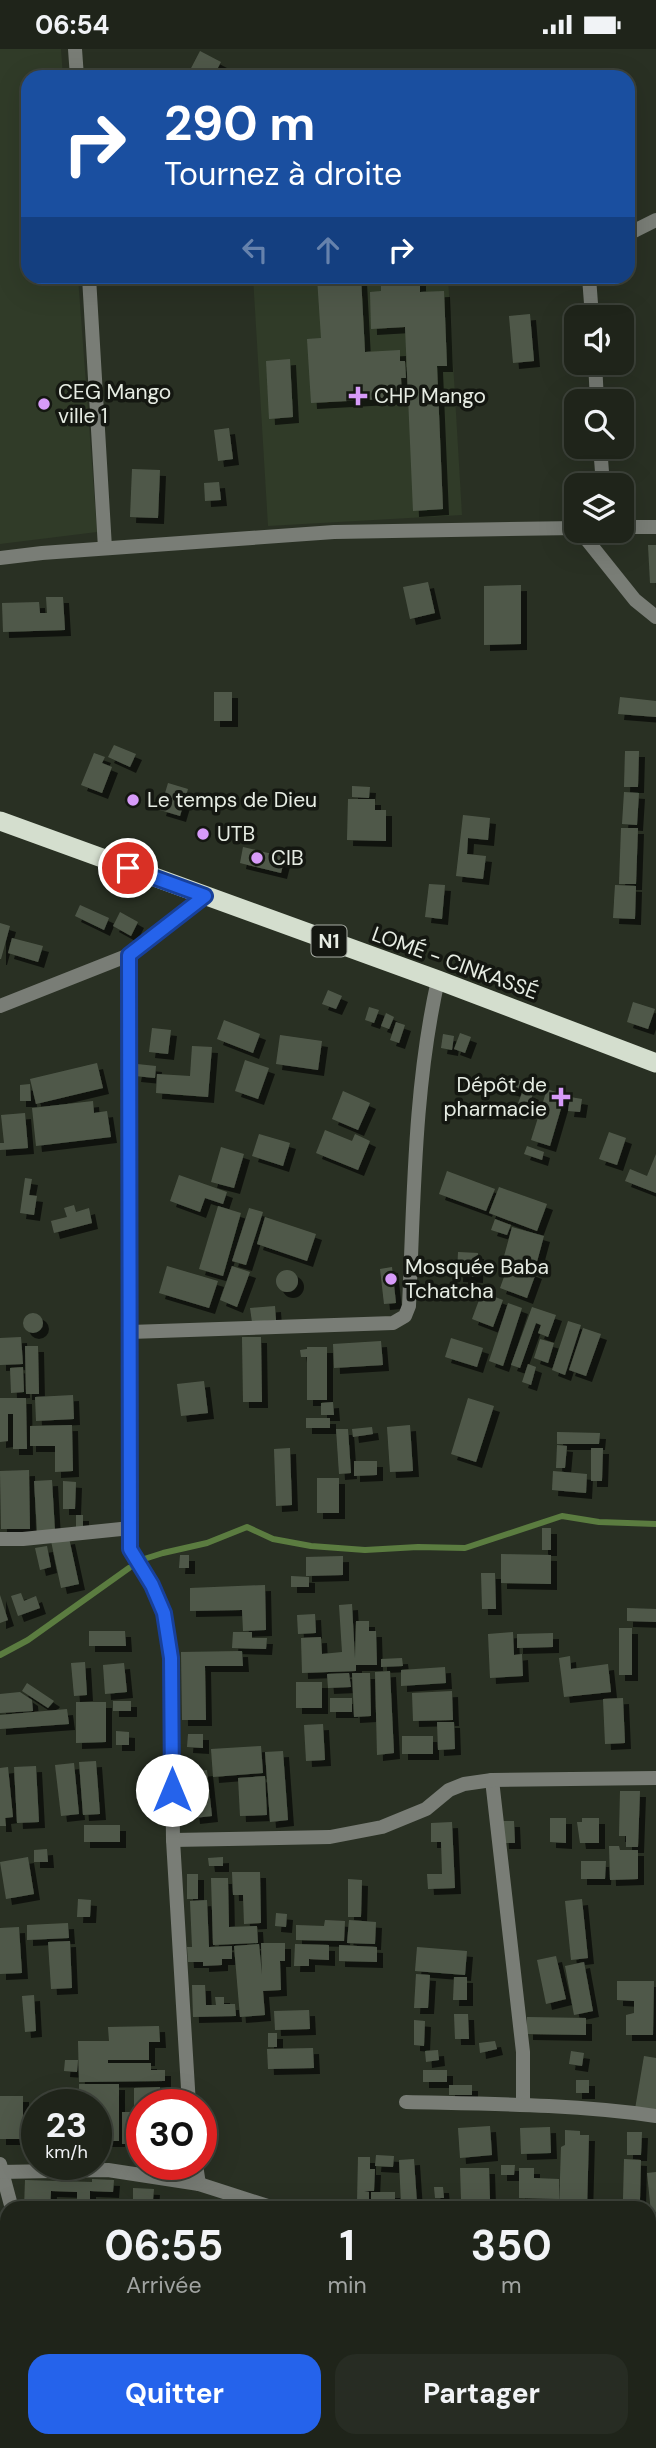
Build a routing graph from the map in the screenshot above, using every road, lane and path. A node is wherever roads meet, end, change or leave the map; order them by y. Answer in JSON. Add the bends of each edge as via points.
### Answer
{"nodes":[{"id":1,"x":75,"y":49,"type":"edge"},
{"id":2,"x":76,"y":70,"type":"edge"},
{"id":3,"x":656,"y":220,"type":"edge"},
{"id":4,"x":635,"y":230,"type":"edge"},
{"id":5,"x":89,"y":284,"type":"edge"},
{"id":6,"x":590,"y":284,"type":"edge"},
{"id":7,"x":591,"y":305,"type":"edge"},
{"id":8,"x":634,"y":527,"type":"edge"},
{"id":9,"x":656,"y":527,"type":"edge"},
{"id":10,"x":564,"y":529,"type":"edge"},
{"id":11,"x":589,"y":543,"type":"edge"},
{"id":12,"x":105,"y":548,"type":"junction"},
{"id":13,"x":0,"y":558,"type":"edge"},
{"id":14,"x":656,"y":617,"type":"edge"},
{"id":15,"x":0,"y":821,"type":"edge"},
{"id":16,"x":205,"y":896,"type":"junction"},
{"id":17,"x":129,"y":955,"type":"junction"},
{"id":18,"x":438,"y":980,"type":"junction"},
{"id":19,"x":0,"y":1006,"type":"edge"},
{"id":20,"x":656,"y":1063,"type":"edge"},
{"id":21,"x":130,"y":1332,"type":"junction"},
{"id":22,"x":131,"y":1528,"type":"junction"},
{"id":23,"x":0,"y":1539,"type":"edge"},
{"id":24,"x":656,"y":1777,"type":"edge"},
{"id":25,"x":492,"y":1780,"type":"junction"},
{"id":26,"x":173,"y":1840,"type":"junction"},
{"id":27,"x":189,"y":2089,"type":"edge"},
{"id":28,"x":405,"y":2102,"type":"dead end"},
{"id":29,"x":523,"y":2105,"type":"junction"},
{"id":30,"x":656,"y":2116,"type":"edge"},
{"id":31,"x":1,"y":2169,"type":"edge"},
{"id":32,"x":198,"y":2180,"type":"edge"},
{"id":33,"x":199,"y":2184,"type":"junction"},
{"id":34,"x":10,"y":2201,"type":"edge"},
{"id":35,"x":251,"y":2201,"type":"edge"}],
"edges":[{"from":1,"to":2,"type":"street"},
{"from":3,"to":4,"type":"street"},
{"from":5,"to":12,"type":"street"},
{"from":6,"to":7,"type":"street"},
{"from":8,"to":9,"type":"street"},
{"from":10,"to":12,"type":"street","via":[[334,532]]},
{"from":11,"to":14,"type":"street","via":[[635,600]]},
{"from":12,"to":13,"type":"street"},
{"from":15,"to":16,"type":"highway","name":"LOMÉ - CINKASSÉ","number":"N1"},
{"from":16,"to":17,"type":"street"},
{"from":16,"to":18,"type":"highway","name":"LOMÉ - CINKASSÉ","number":"N1"},
{"from":17,"to":19,"type":"street"},
{"from":17,"to":21,"type":"street"},
{"from":18,"to":20,"type":"highway","name":"LOMÉ - CINKASSÉ","number":"N1"},
{"from":18,"to":21,"type":"street","via":[[418,1104],[405,1316],[393,1323]]},
{"from":21,"to":22,"type":"street"},
{"from":22,"to":23,"type":"street"},
{"from":22,"to":26,"type":"street","via":[[130,1549],[164,1613],[171,1658]]},
{"from":24,"to":25,"type":"street"},
{"from":25,"to":26,"type":"street","via":[[449,1790],[426,1809],[382,1827],[330,1837]]},
{"from":25,"to":29,"type":"street","via":[[523,2052]]},
{"from":26,"to":27,"type":"street"},
{"from":28,"to":29,"type":"street"},
{"from":29,"to":30,"type":"street"},
{"from":31,"to":33,"type":"street","via":[[107,2170]]},
{"from":31,"to":34,"type":"street"},
{"from":32,"to":33,"type":"street"},
{"from":33,"to":35,"type":"street"}]}
